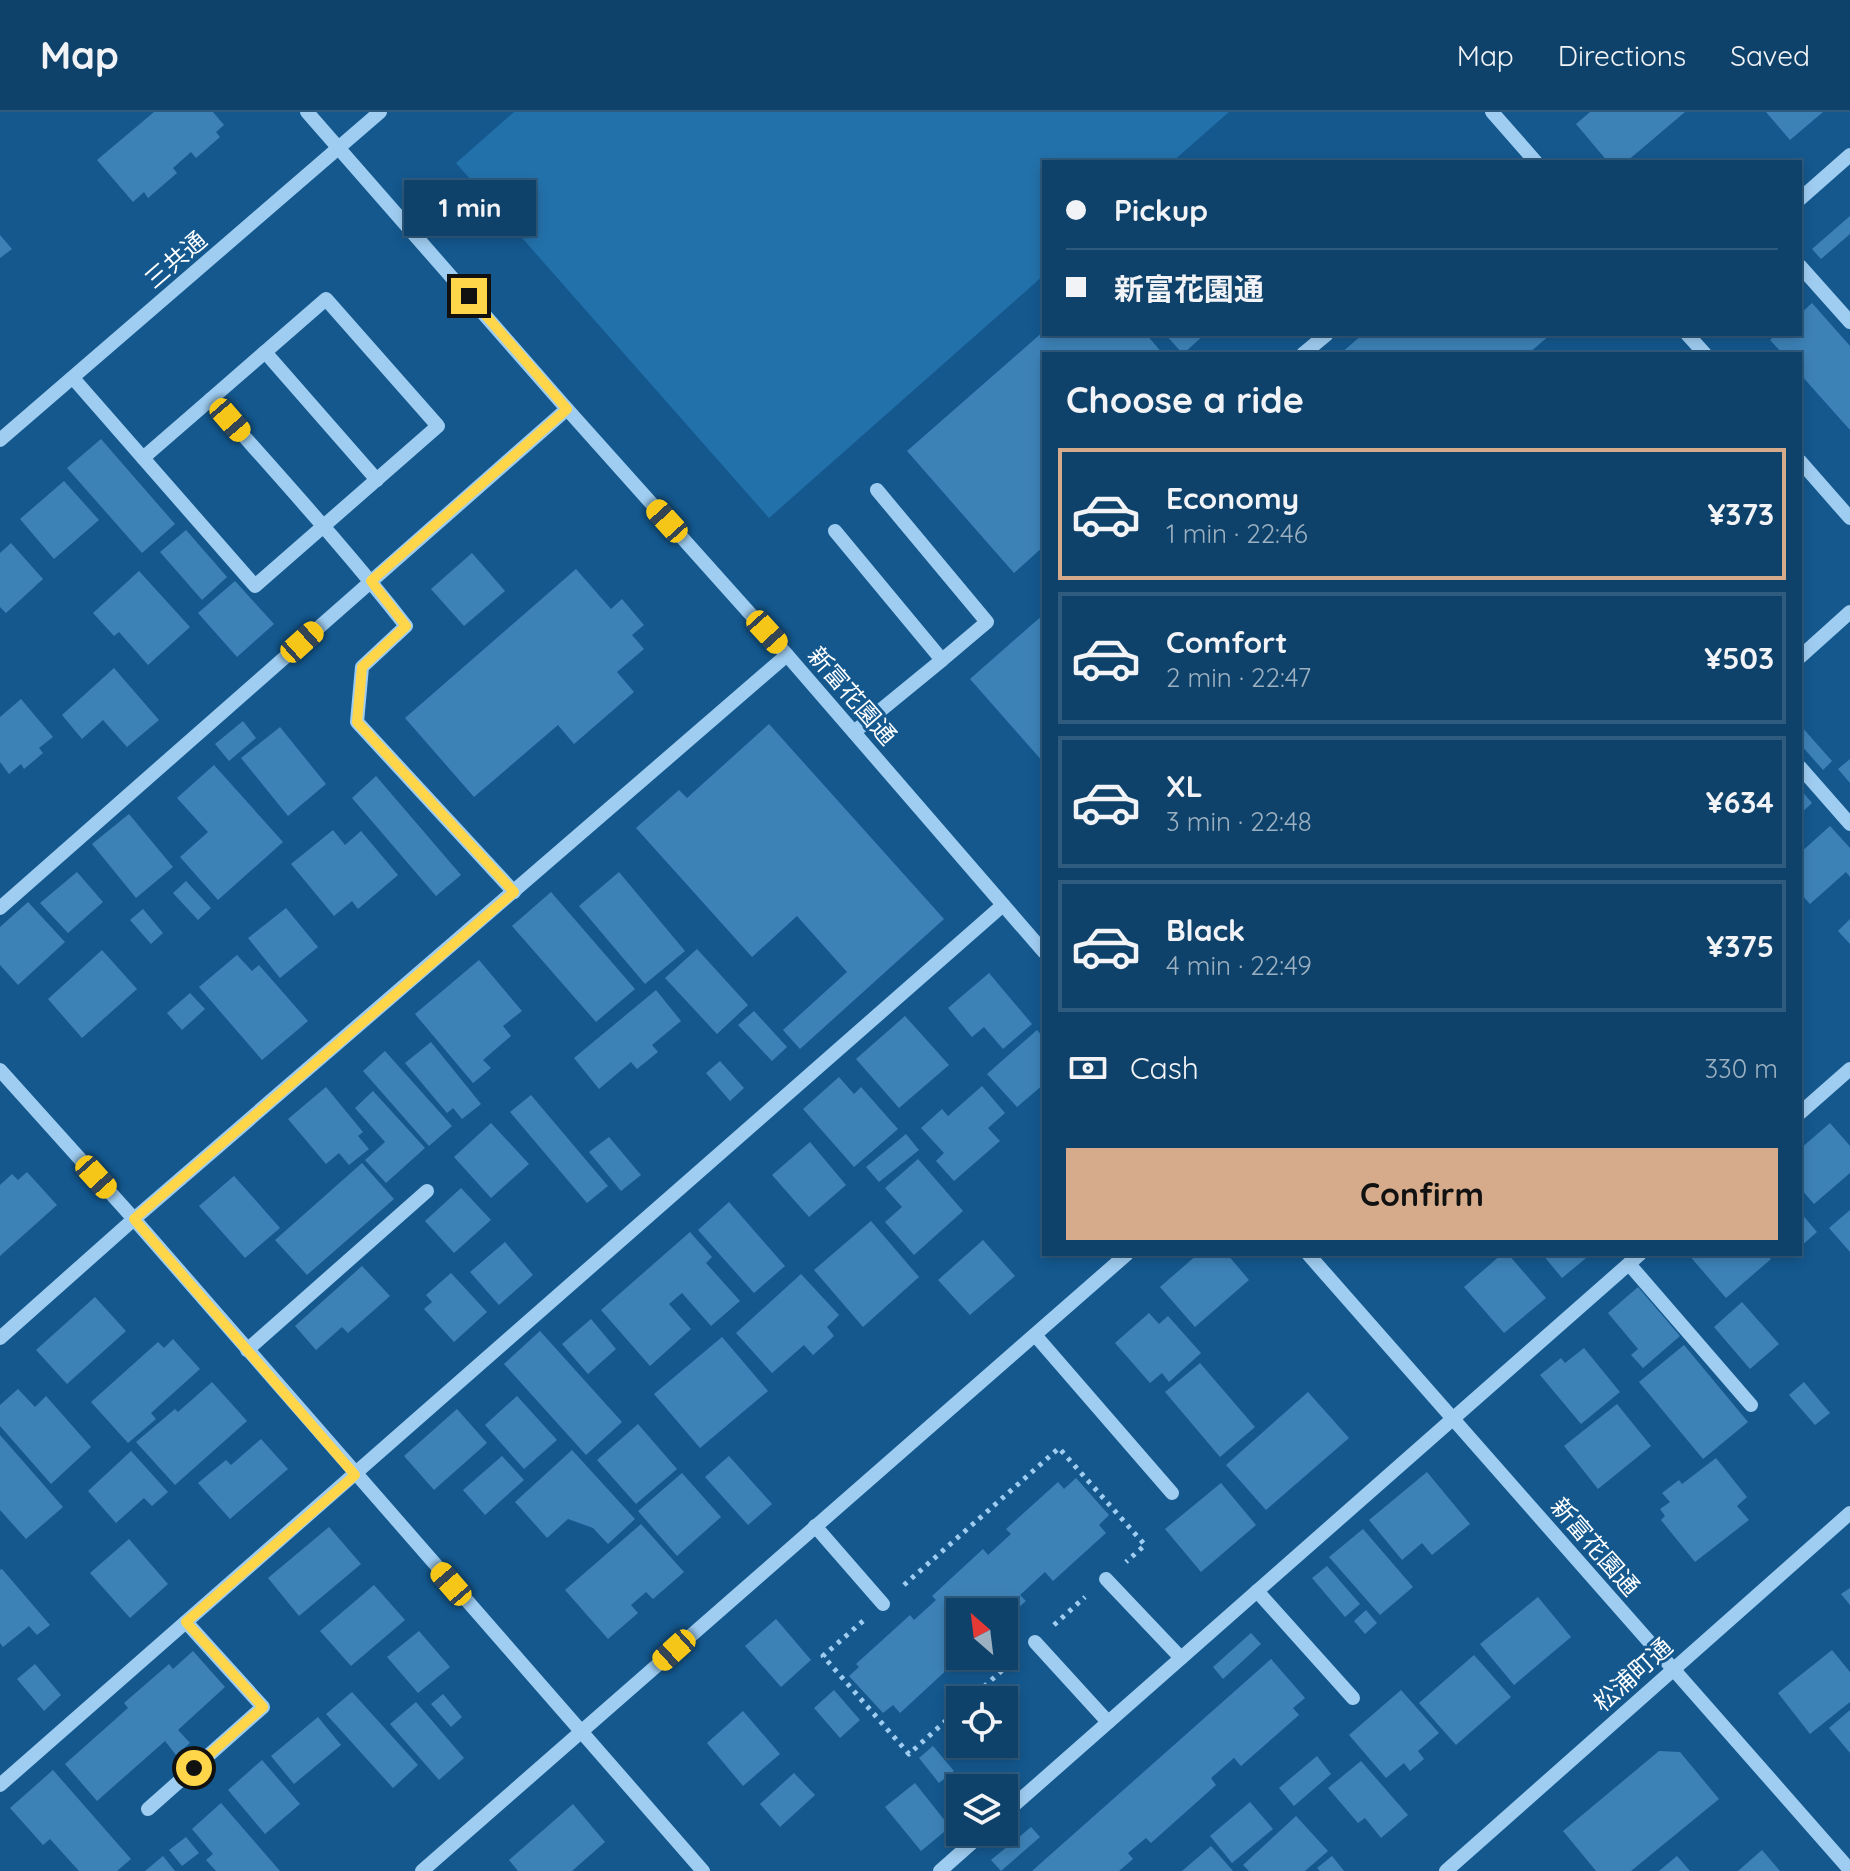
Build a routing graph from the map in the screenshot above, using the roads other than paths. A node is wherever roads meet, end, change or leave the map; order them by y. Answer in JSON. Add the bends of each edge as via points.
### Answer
{"nodes":[{"id":1,"x":307,"y":112,"type":"edge"},
{"id":2,"x":380,"y":112,"type":"edge"},
{"id":3,"x":1492,"y":112,"type":"edge"},
{"id":4,"x":340,"y":148,"type":"junction"},
{"id":5,"x":1850,"y":155,"type":"edge"},
{"id":6,"x":1531,"y":160,"type":"edge"},
{"id":7,"x":1802,"y":197,"type":"edge"},
{"id":8,"x":1802,"y":268,"type":"edge"},
{"id":9,"x":1850,"y":322,"type":"edge"},
{"id":10,"x":1325,"y":336,"type":"edge"},
{"id":11,"x":1689,"y":336,"type":"edge"},
{"id":12,"x":265,"y":352,"type":"junction"},
{"id":13,"x":1305,"y":352,"type":"edge"},
{"id":14,"x":1703,"y":352,"type":"edge"},
{"id":15,"x":73,"y":378,"type":"junction"},
{"id":16,"x":211,"y":399,"type":"junction"},
{"id":17,"x":567,"y":409,"type":"junction"},
{"id":18,"x":0,"y":440,"type":"edge"},
{"id":19,"x":143,"y":458,"type":"junction"},
{"id":20,"x":1802,"y":463,"type":"edge"},
{"id":21,"x":377,"y":480,"type":"junction"},
{"id":22,"x":877,"y":490,"type":"dead end"},
{"id":23,"x":1850,"y":518,"type":"edge"},
{"id":24,"x":323,"y":527,"type":"junction"},
{"id":25,"x":835,"y":531,"type":"dead end"},
{"id":26,"x":371,"y":581,"type":"junction"},
{"id":27,"x":1850,"y":612,"type":"edge"},
{"id":28,"x":787,"y":655,"type":"junction"},
{"id":29,"x":1802,"y":655,"type":"edge"},
{"id":30,"x":942,"y":660,"type":"junction"},
{"id":31,"x":854,"y":732,"type":"junction"},
{"id":32,"x":1802,"y":769,"type":"edge"},
{"id":33,"x":1850,"y":824,"type":"edge"},
{"id":34,"x":514,"y":892,"type":"junction"},
{"id":35,"x":1003,"y":905,"type":"junction"},
{"id":36,"x":0,"y":908,"type":"edge"},
{"id":37,"x":1042,"y":950,"type":"edge"},
{"id":38,"x":1850,"y":1069,"type":"edge"},
{"id":39,"x":0,"y":1070,"type":"edge"},
{"id":40,"x":1802,"y":1111,"type":"edge"},
{"id":41,"x":427,"y":1191,"type":"dead end"},
{"id":42,"x":134,"y":1219,"type":"junction"},
{"id":43,"x":1125,"y":1256,"type":"edge"},
{"id":44,"x":1310,"y":1256,"type":"edge"},
{"id":45,"x":1635,"y":1259,"type":"edge"},
{"id":46,"x":1035,"y":1335,"type":"junction"},
{"id":47,"x":0,"y":1338,"type":"edge"},
{"id":48,"x":247,"y":1350,"type":"junction"},
{"id":49,"x":1751,"y":1405,"type":"dead end"},
{"id":50,"x":1453,"y":1418,"type":"junction"},
{"id":51,"x":355,"y":1475,"type":"junction"},
{"id":52,"x":1172,"y":1493,"type":"dead end"},
{"id":53,"x":1850,"y":1513,"type":"edge"},
{"id":54,"x":815,"y":1526,"type":"junction"},
{"id":55,"x":1106,"y":1579,"type":"road end"},
{"id":56,"x":1257,"y":1591,"type":"junction"},
{"id":57,"x":883,"y":1604,"type":"road end"},
{"id":58,"x":186,"y":1622,"type":"junction"},
{"id":59,"x":1035,"y":1642,"type":"road end"},
{"id":60,"x":1181,"y":1658,"type":"junction"},
{"id":61,"x":1673,"y":1669,"type":"junction"},
{"id":62,"x":1353,"y":1698,"type":"dead end"},
{"id":63,"x":1108,"y":1722,"type":"junction"},
{"id":64,"x":580,"y":1732,"type":"junction"},
{"id":65,"x":0,"y":1785,"type":"edge"},
{"id":66,"x":1018,"y":1802,"type":"edge"},
{"id":67,"x":148,"y":1809,"type":"dead end"},
{"id":68,"x":968,"y":1846,"type":"edge"},
{"id":69,"x":1850,"y":1870,"type":"edge"},
{"id":70,"x":422,"y":1871,"type":"edge"},
{"id":71,"x":703,"y":1871,"type":"edge"},
{"id":72,"x":940,"y":1871,"type":"edge"},
{"id":73,"x":1446,"y":1871,"type":"edge"}],
"edges":[{"from":1,"to":4,"type":"street","name":"新富花園通"},
{"from":2,"to":4,"type":"street","name":"三共通"},
{"from":3,"to":6,"type":"street"},
{"from":4,"to":15,"type":"street","name":"三共通"},
{"from":4,"to":17,"type":"street","name":"新富花園通"},
{"from":5,"to":7,"type":"street"},
{"from":8,"to":9,"type":"street"},
{"from":10,"to":13,"type":"street"},
{"from":11,"to":14,"type":"street"},
{"from":12,"to":16,"type":"street"},
{"from":12,"to":21,"type":"street"},
{"from":12,"to":21,"type":"street","via":[[326,299],[438,426]]},
{"from":15,"to":18,"type":"street","name":"三共通"},
{"from":15,"to":19,"type":"street"},
{"from":16,"to":19,"type":"street"},
{"from":16,"to":24,"type":"street"},
{"from":17,"to":26,"type":"street"},
{"from":17,"to":28,"type":"street","name":"新富花園通"},
{"from":19,"to":24,"type":"street","via":[[255,586]]},
{"from":20,"to":23,"type":"street"},
{"from":21,"to":24,"type":"street"},
{"from":22,"to":30,"type":"street","via":[[987,622]]},
{"from":24,"to":26,"type":"street"},
{"from":25,"to":30,"type":"street"},
{"from":26,"to":34,"type":"street","via":[[406,626],[362,667],[357,722]]},
{"from":26,"to":36,"type":"street"},
{"from":27,"to":29,"type":"street"},
{"from":28,"to":31,"type":"street","name":"新富花園通"},
{"from":28,"to":34,"type":"street"},
{"from":30,"to":31,"type":"street"},
{"from":31,"to":35,"type":"street","name":"新富花園通"},
{"from":32,"to":33,"type":"street"},
{"from":34,"to":42,"type":"street"},
{"from":35,"to":37,"type":"street","name":"新富花園通"},
{"from":35,"to":51,"type":"street"},
{"from":38,"to":40,"type":"street"},
{"from":39,"to":42,"type":"street"},
{"from":41,"to":48,"type":"street"},
{"from":42,"to":47,"type":"street"},
{"from":42,"to":48,"type":"street"},
{"from":43,"to":46,"type":"street"},
{"from":44,"to":50,"type":"street","name":"新富花園通"},
{"from":45,"to":49,"type":"street"},
{"from":45,"to":50,"type":"street"},
{"from":46,"to":52,"type":"street"},
{"from":46,"to":54,"type":"street"},
{"from":48,"to":51,"type":"street"},
{"from":50,"to":56,"type":"street"},
{"from":50,"to":61,"type":"street","name":"新富花園通"},
{"from":51,"to":58,"type":"street"},
{"from":51,"to":64,"type":"street"},
{"from":53,"to":61,"type":"street","name":"松浦町通"},
{"from":54,"to":57,"type":"street"},
{"from":54,"to":64,"type":"street"},
{"from":55,"to":60,"type":"street"},
{"from":56,"to":60,"type":"street"},
{"from":56,"to":62,"type":"street"},
{"from":58,"to":65,"type":"street"},
{"from":58,"to":67,"type":"street","via":[[263,1707]]},
{"from":59,"to":63,"type":"street"},
{"from":60,"to":63,"type":"street"},
{"from":61,"to":69,"type":"street","name":"新富花園通"},
{"from":61,"to":73,"type":"street","name":"松浦町通"},
{"from":63,"to":66,"type":"street"},
{"from":64,"to":70,"type":"street"},
{"from":64,"to":71,"type":"street"},
{"from":68,"to":72,"type":"street"}]}
